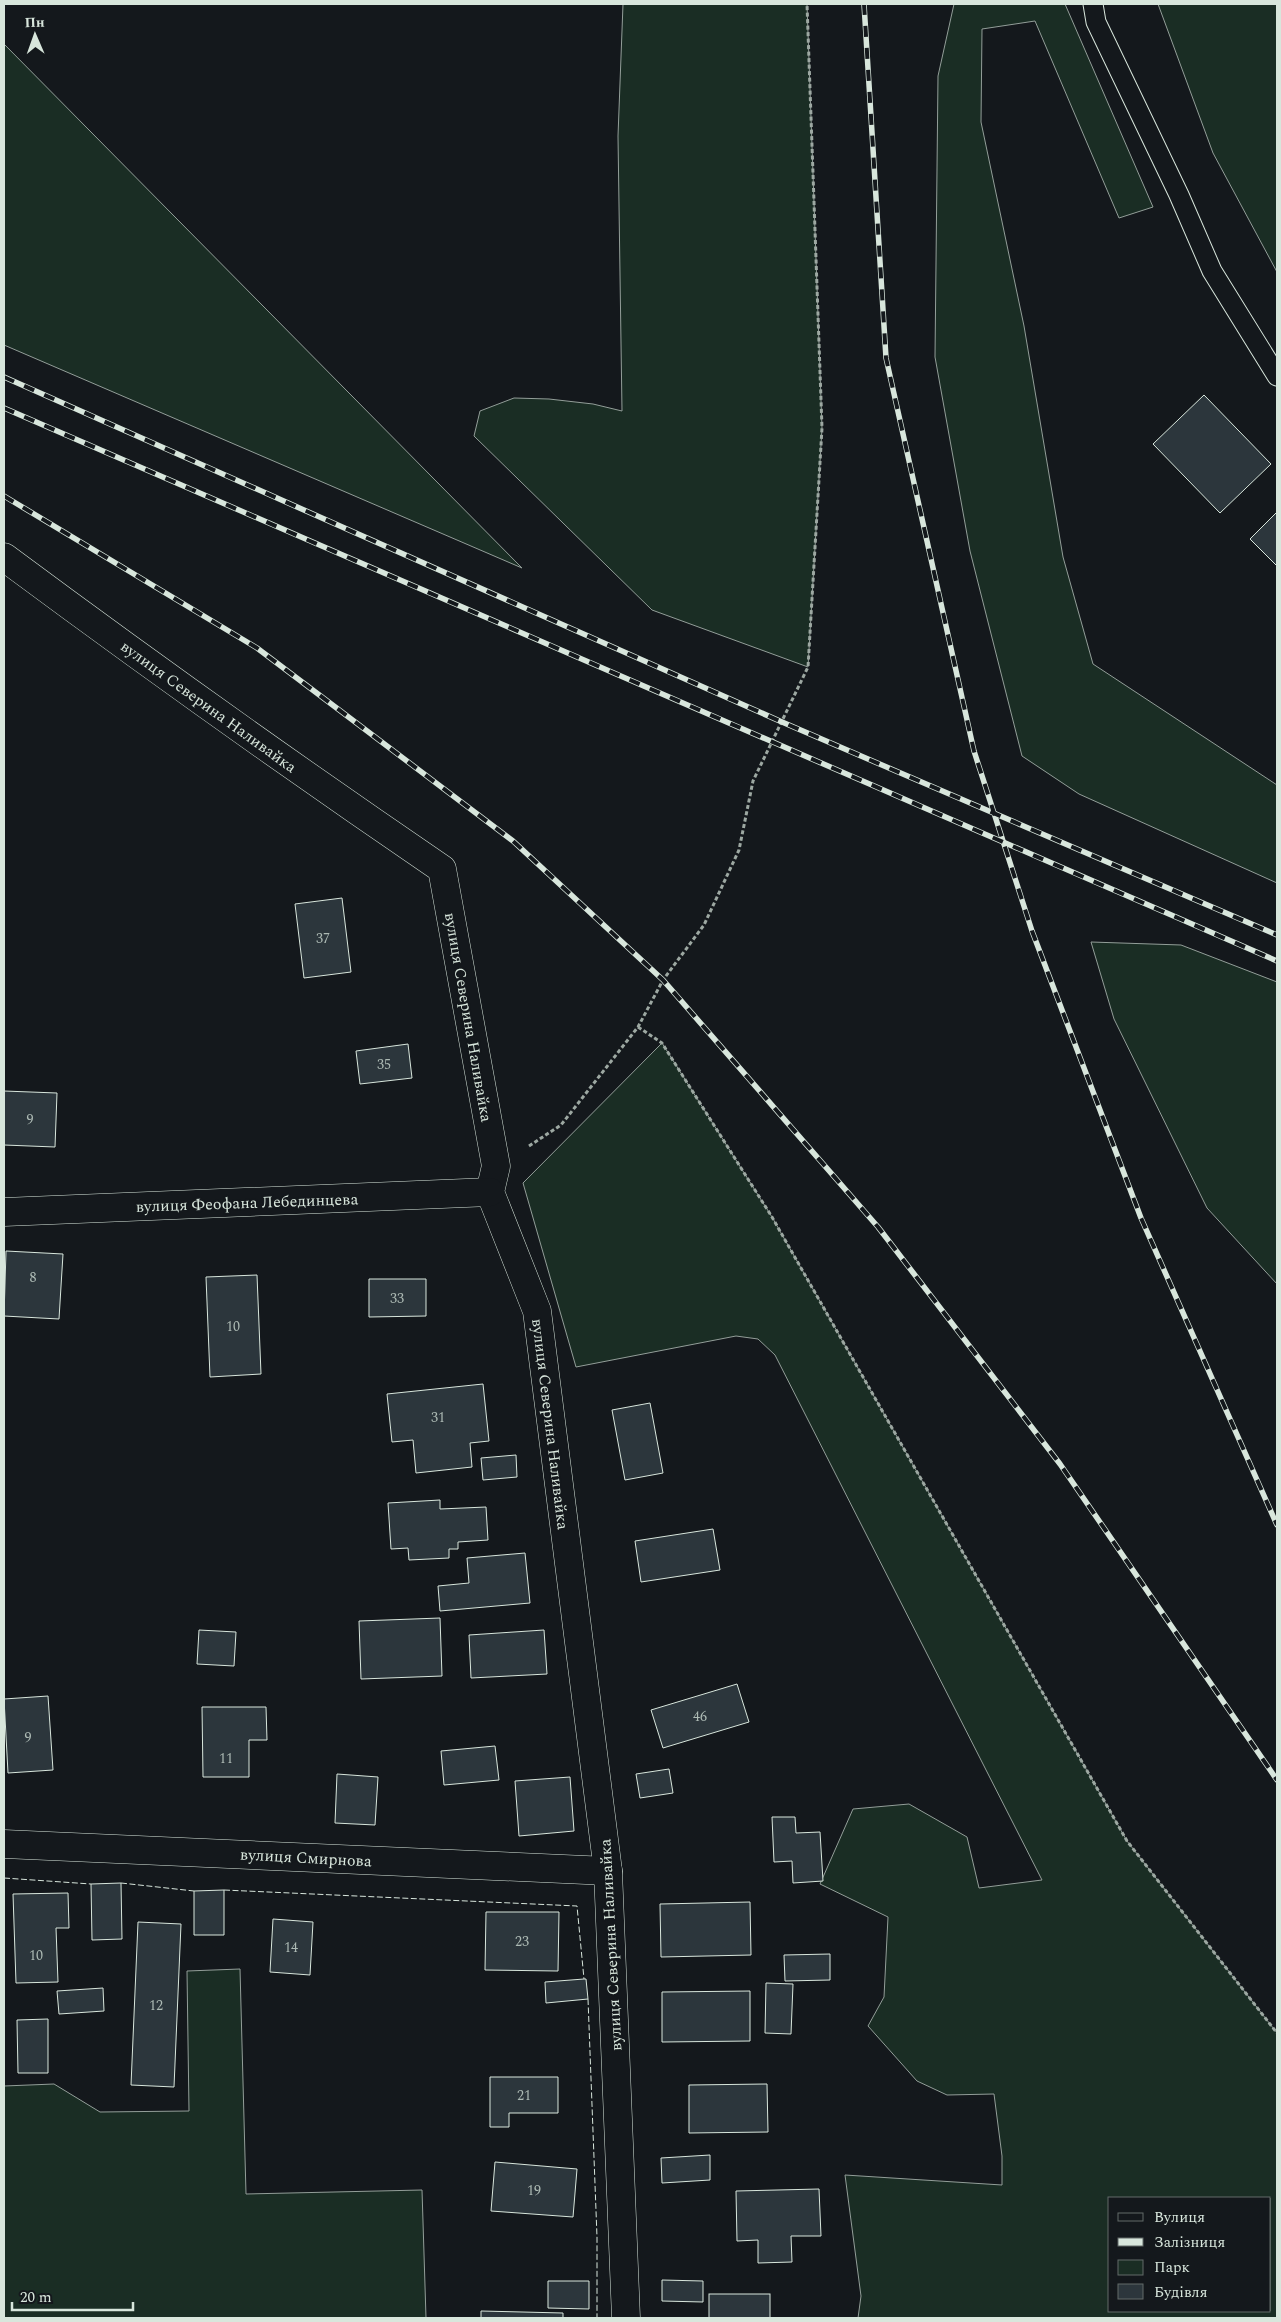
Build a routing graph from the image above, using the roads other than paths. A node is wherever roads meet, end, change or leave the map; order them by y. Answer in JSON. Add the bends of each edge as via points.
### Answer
{"nodes":[{"id":1,"x":1093,"y":4,"type":"edge"},
{"id":2,"x":1277,"y":376,"type":"edge"},
{"id":3,"x":4,"y":557,"type":"edge"},
{"id":4,"x":490,"y":1192,"type":"junction"},
{"id":5,"x":4,"y":1212,"type":"edge"},
{"id":6,"x":4,"y":1844,"type":"edge"},
{"id":7,"x":608,"y":1871,"type":"junction"},
{"id":8,"x":626,"y":2318,"type":"edge"}],
"edges":[{"from":1,"to":2,"type":"lane","via":[[1096,22],[1212,271]]},
{"from":3,"to":4,"type":"street","name":"вулиця Северина Наливайка","via":[[186,690],[442,869],[496,1166]]},
{"from":4,"to":5,"type":"street","name":"вулиця Феофана Лебединцева"},
{"from":4,"to":7,"type":"street","name":"вулиця Северина Наливайка","via":[[537,1311]]},
{"from":6,"to":7,"type":"street","name":"вулиця Смирнова"},
{"from":7,"to":8,"type":"street","name":"вулиця Северина Наливайка"}]}
